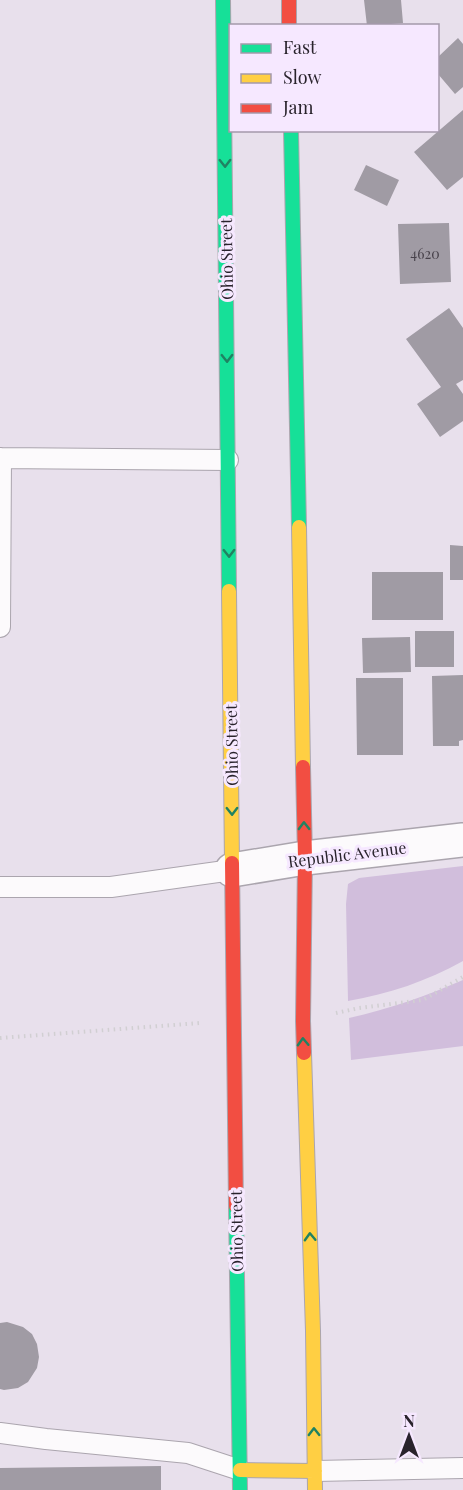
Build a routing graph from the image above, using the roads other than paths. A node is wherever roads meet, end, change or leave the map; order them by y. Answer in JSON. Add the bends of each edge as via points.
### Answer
{"nodes":[{"id":1,"x":223,"y":0,"type":"edge"},
{"id":2,"x":289,"y":0,"type":"edge"},
{"id":3,"x":289,"y":24,"type":"edge"},
{"id":4,"x":291,"y":132,"type":"edge"},
{"id":5,"x":1,"y":458,"type":"edge"},
{"id":6,"x":228,"y":460,"type":"junction"},
{"id":7,"x":0,"y":627,"type":"edge"},
{"id":8,"x":463,"y":840,"type":"edge"},
{"id":9,"x":305,"y":858,"type":"junction"},
{"id":10,"x":232,"y":870,"type":"junction"},
{"id":11,"x":0,"y":887,"type":"edge"},
{"id":12,"x":0,"y":1433,"type":"edge"},
{"id":13,"x":463,"y":1468,"type":"edge"},
{"id":14,"x":240,"y":1470,"type":"junction"},
{"id":15,"x":315,"y":1480,"type":"edge"},
{"id":16,"x":240,"y":1490,"type":"edge"}],
"edges":[{"from":1,"to":6,"type":"street","name":"Ohio Street","one_way":true},
{"from":2,"to":3,"type":"street"},
{"from":9,"to":4,"type":"street","one_way":true},
{"from":5,"to":6,"type":"lane"},
{"from":5,"to":7,"type":"lane"},
{"from":6,"to":10,"type":"street","name":"Ohio Street","one_way":true},
{"from":8,"to":9,"type":"street","name":"Republic Avenue"},
{"from":9,"to":10,"type":"street","name":"Republic Avenue"},
{"from":15,"to":9,"type":"street","one_way":true,"via":[[303,1021]]},
{"from":10,"to":11,"type":"lane","via":[[111,887]]},
{"from":10,"to":14,"type":"street","name":"Ohio Street"},
{"from":12,"to":14,"type":"lane","via":[[188,1453]]},
{"from":13,"to":15,"type":"lane"},
{"from":14,"to":15,"type":"street"},
{"from":14,"to":16,"type":"street","name":"Ohio Street"}]}
